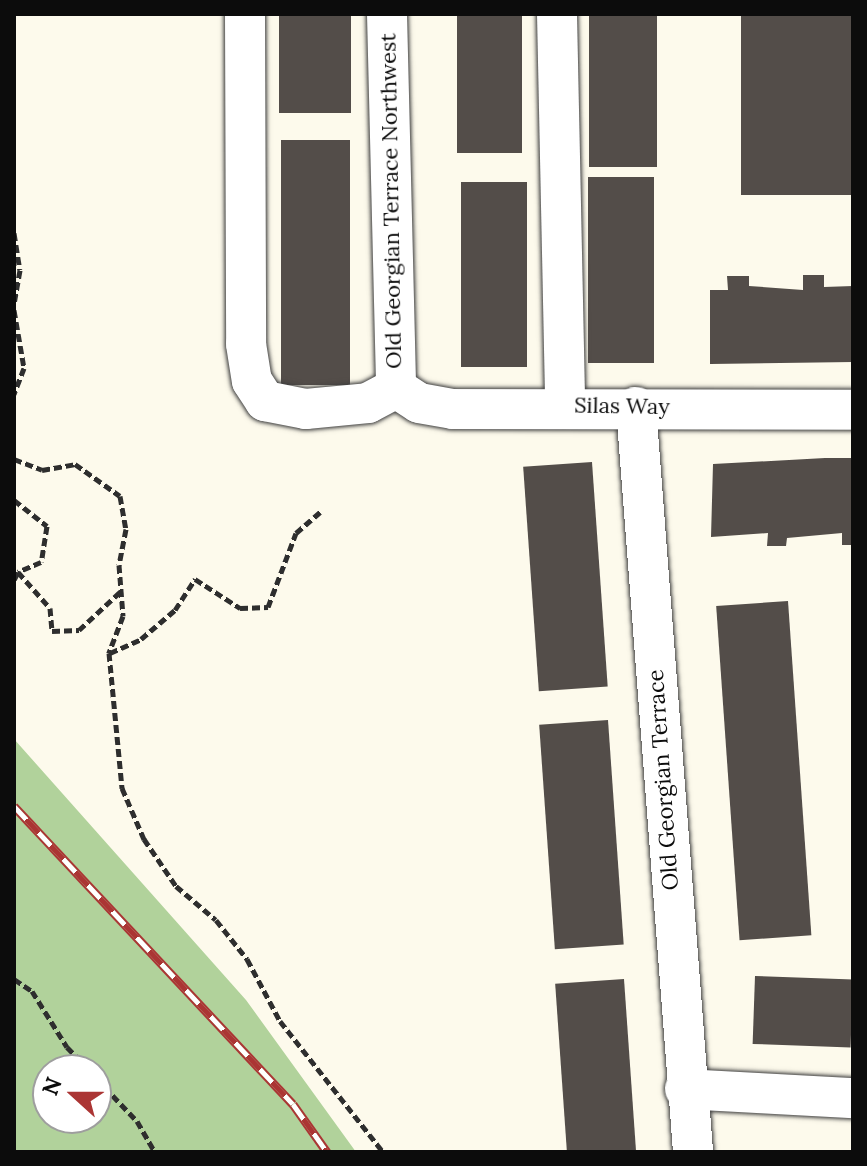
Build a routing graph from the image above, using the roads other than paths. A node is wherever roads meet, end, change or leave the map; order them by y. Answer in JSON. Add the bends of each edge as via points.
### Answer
{"nodes":[{"id":1,"x":245,"y":14,"type":"edge"},
{"id":2,"x":387,"y":14,"type":"edge"},
{"id":3,"x":557,"y":14,"type":"edge"},
{"id":4,"x":396,"y":388,"type":"junction"},
{"id":5,"x":565,"y":405,"type":"junction"},
{"id":6,"x":636,"y":407,"type":"junction"},
{"id":7,"x":853,"y":410,"type":"edge"},
{"id":8,"x":685,"y":1089,"type":"junction"},
{"id":9,"x":853,"y":1098,"type":"edge"},
{"id":10,"x":693,"y":1152,"type":"edge"}],
"edges":[{"from":1,"to":4,"type":"street","via":[[246,344],[252,381],[265,401],[306,409],[368,403]]},
{"from":2,"to":4,"type":"street","name":"Old Georgian Terrace Northwest"},
{"from":3,"to":5,"type":"street"},
{"from":4,"to":5,"type":"street","name":"Silas Way","via":[[419,403],[453,409]]},
{"from":5,"to":6,"type":"street","name":"Silas Way"},
{"from":6,"to":7,"type":"street","name":"Silas Way"},
{"from":6,"to":8,"type":"street","name":"Old Georgian Terrace"},
{"from":8,"to":9,"type":"street"},
{"from":8,"to":10,"type":"street","name":"Old Georgian Terrace"}]}
